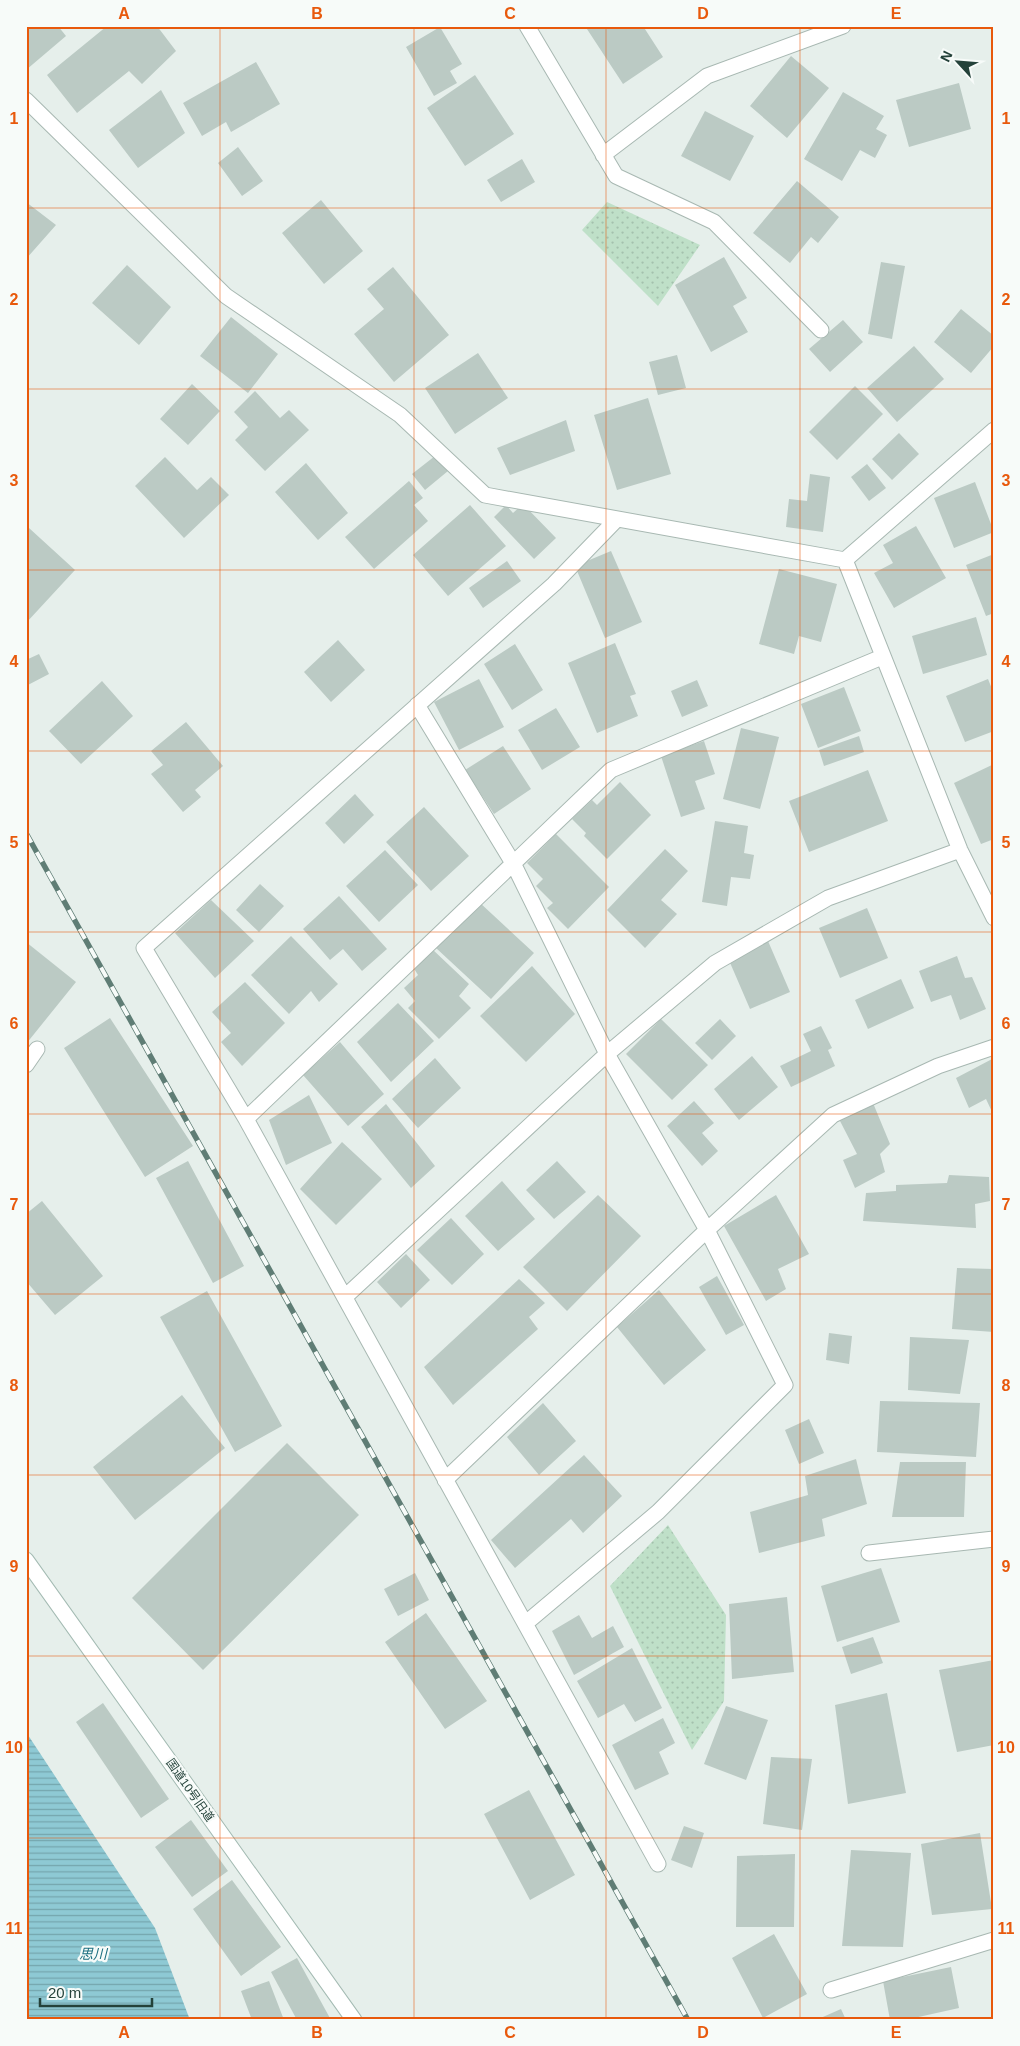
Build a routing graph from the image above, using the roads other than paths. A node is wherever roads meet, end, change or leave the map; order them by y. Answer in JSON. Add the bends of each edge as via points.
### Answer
{"nodes":[{"id":1,"x":527,"y":26,"type":"edge"},
{"id":2,"x":843,"y":26,"type":"edge"},
{"id":3,"x":26,"y":100,"type":"edge"},
{"id":4,"x":603,"y":155,"type":"junction"},
{"id":5,"x":821,"y":330,"type":"dead end"},
{"id":6,"x":994,"y":430,"type":"edge"},
{"id":7,"x":616,"y":520,"type":"junction"},
{"id":8,"x":845,"y":560,"type":"junction"},
{"id":9,"x":882,"y":657,"type":"junction"},
{"id":10,"x":418,"y":705,"type":"junction"},
{"id":11,"x":960,"y":850,"type":"junction"},
{"id":12,"x":513,"y":863,"type":"junction"},
{"id":13,"x":994,"y":918,"type":"edge"},
{"id":14,"x":994,"y":1047,"type":"edge"},
{"id":15,"x":37,"y":1049,"type":"dead end"},
{"id":16,"x":607,"y":1054,"type":"junction"},
{"id":17,"x":26,"y":1065,"type":"edge"},
{"id":18,"x":246,"y":1118,"type":"junction"},
{"id":19,"x":707,"y":1230,"type":"junction"},
{"id":20,"x":346,"y":1296,"type":"junction"},
{"id":21,"x":446,"y":1480,"type":"junction"},
{"id":22,"x":994,"y":1539,"type":"edge"},
{"id":23,"x":869,"y":1553,"type":"dead end"},
{"id":24,"x":26,"y":1560,"type":"edge"},
{"id":25,"x":526,"y":1623,"type":"junction"},
{"id":26,"x":658,"y":1864,"type":"dead end"},
{"id":27,"x":994,"y":1940,"type":"edge"},
{"id":28,"x":831,"y":1990,"type":"dead end"},
{"id":29,"x":354,"y":2020,"type":"edge"}],
"edges":[{"from":1,"to":4,"type":"street"},
{"from":2,"to":4,"type":"street","via":[[707,76]]},
{"from":3,"to":7,"type":"street","via":[[226,296],[400,415],[485,495]]},
{"from":4,"to":5,"type":"street","via":[[616,176],[714,222]]},
{"from":6,"to":8,"type":"street"},
{"from":7,"to":8,"type":"street"},
{"from":7,"to":10,"type":"street","via":[[554,584]]},
{"from":8,"to":9,"type":"street"},
{"from":9,"to":11,"type":"street"},
{"from":9,"to":12,"type":"street","via":[[611,770]]},
{"from":10,"to":12,"type":"street"},
{"from":10,"to":18,"type":"street","via":[[144,948]]},
{"from":11,"to":13,"type":"street"},
{"from":11,"to":16,"type":"street","via":[[828,898],[715,963]]},
{"from":12,"to":16,"type":"street"},
{"from":12,"to":18,"type":"street"},
{"from":14,"to":19,"type":"street","via":[[938,1066],[833,1115]]},
{"from":15,"to":17,"type":"street"},
{"from":16,"to":19,"type":"street"},
{"from":16,"to":20,"type":"street"},
{"from":18,"to":20,"type":"street"},
{"from":19,"to":21,"type":"street"},
{"from":19,"to":25,"type":"street","via":[[785,1385],[658,1512]]},
{"from":20,"to":21,"type":"street"},
{"from":21,"to":25,"type":"street"},
{"from":22,"to":23,"type":"street"},
{"from":24,"to":29,"type":"street","name":"国道10号旧道"},
{"from":25,"to":26,"type":"street"},
{"from":27,"to":28,"type":"street"}]}
